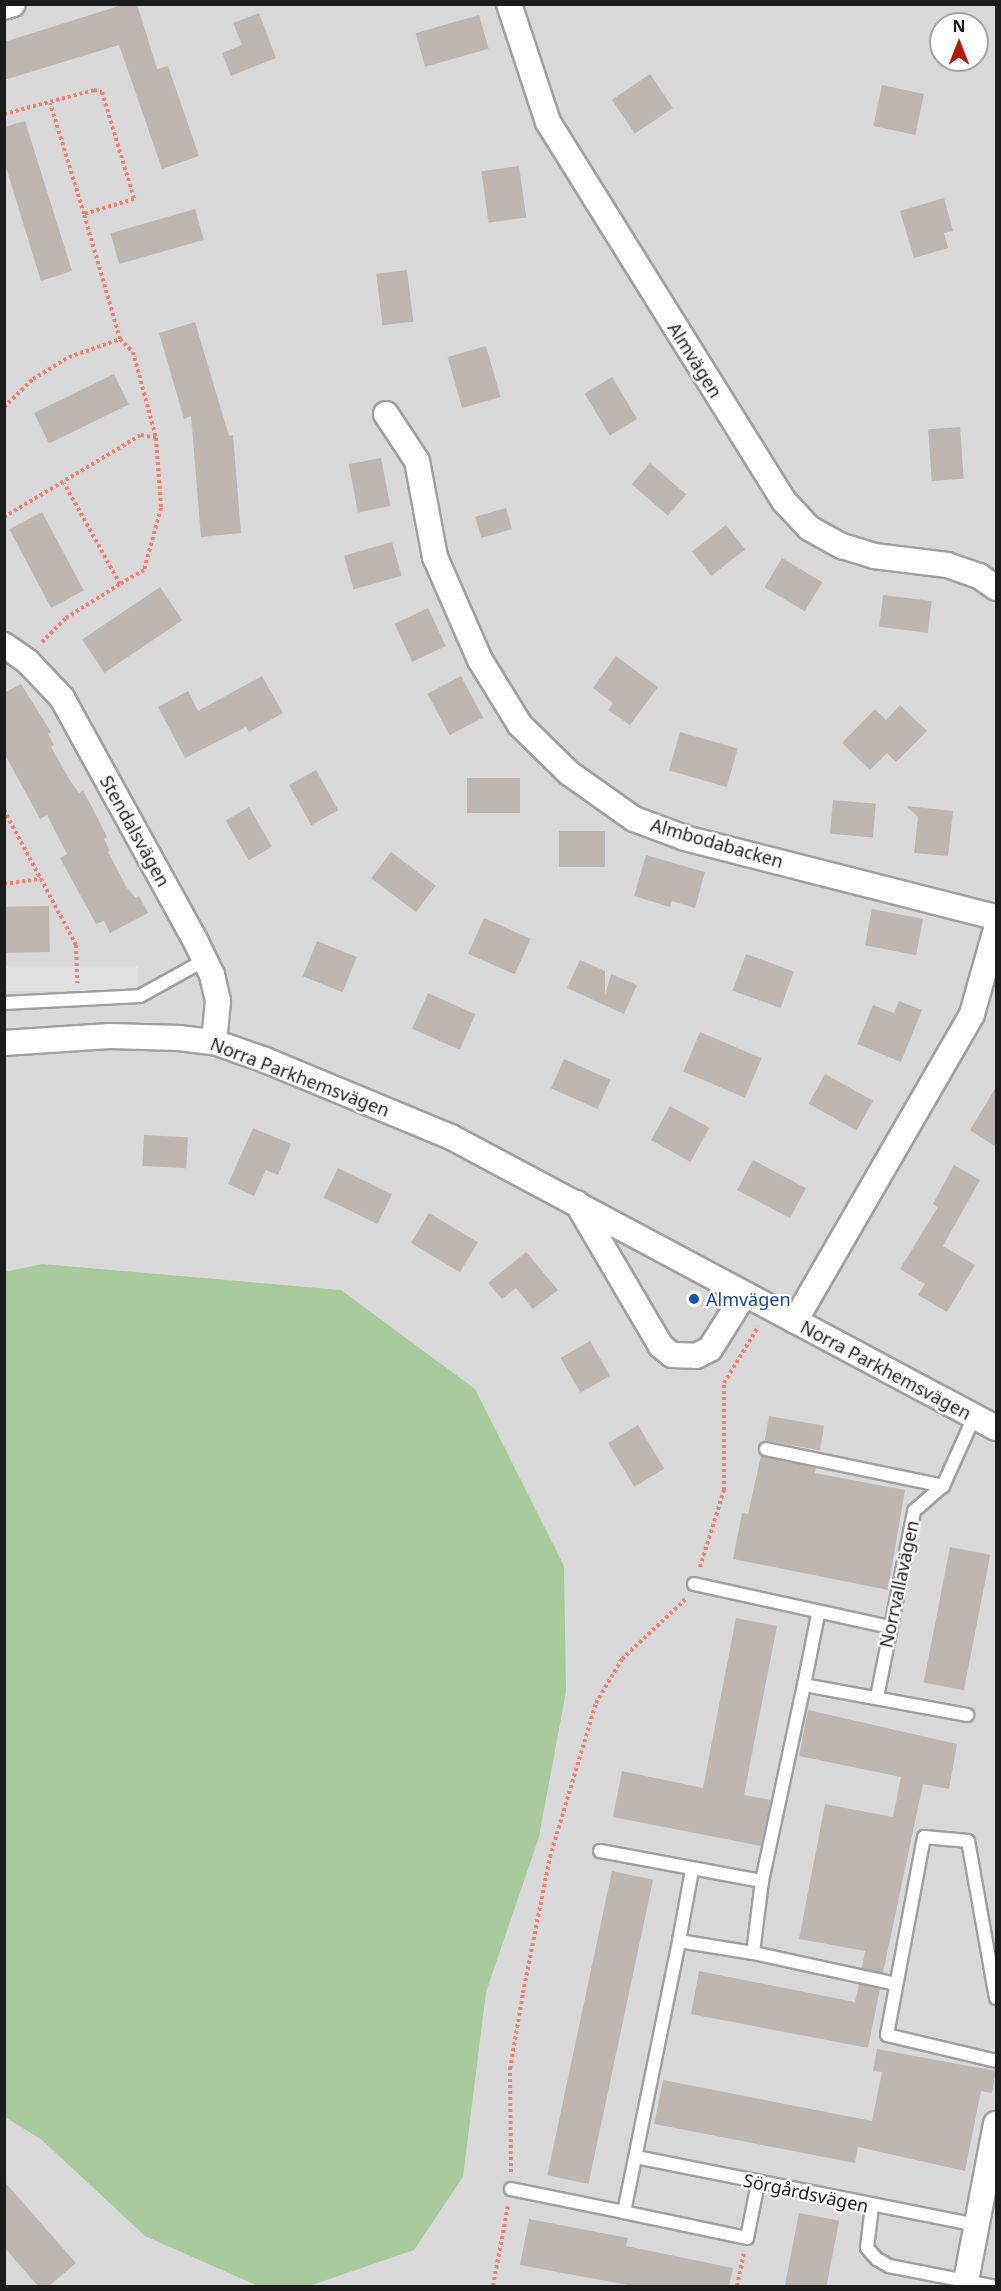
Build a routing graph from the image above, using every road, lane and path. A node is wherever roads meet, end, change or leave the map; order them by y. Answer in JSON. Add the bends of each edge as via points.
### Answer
{"nodes":[{"id":1,"x":14,"y":4,"type":"edge"},
{"id":2,"x":509,"y":4,"type":"edge"},
{"id":3,"x":4,"y":7,"type":"edge"},
{"id":4,"x":50,"y":102,"type":"junction"},
{"id":5,"x":4,"y":114,"type":"edge"},
{"id":6,"x":84,"y":214,"type":"junction"},
{"id":7,"x":120,"y":339,"type":"junction"},
{"id":8,"x":4,"y":407,"type":"edge"},
{"id":9,"x":386,"y":414,"type":"dead end"},
{"id":10,"x":156,"y":438,"type":"junction"},
{"id":11,"x":64,"y":483,"type":"junction"},
{"id":12,"x":4,"y":517,"type":"edge"},
{"id":13,"x":120,"y":584,"type":"junction"},
{"id":14,"x":996,"y":588,"type":"edge"},
{"id":15,"x":32,"y":636,"type":"dead end"},
{"id":16,"x":4,"y":645,"type":"edge"},
{"id":17,"x":4,"y":810,"type":"edge"},
{"id":18,"x":41,"y":879,"type":"junction"},
{"id":19,"x":4,"y":884,"type":"edge"},
{"id":20,"x":996,"y":917,"type":"edge"},
{"id":21,"x":996,"y":929,"type":"edge"},
{"id":22,"x":205,"y":960,"type":"junction"},
{"id":23,"x":77,"y":999,"type":"junction"},
{"id":24,"x":4,"y":1003,"type":"edge"},
{"id":25,"x":214,"y":1042,"type":"junction"},
{"id":26,"x":4,"y":1043,"type":"edge"},
{"id":27,"x":576,"y":1200,"type":"junction"},
{"id":28,"x":740,"y":1303,"type":"junction"},
{"id":29,"x":795,"y":1321,"type":"junction"},
{"id":30,"x":974,"y":1417,"type":"junction"},
{"id":31,"x":996,"y":1428,"type":"edge"},
{"id":32,"x":766,"y":1449,"type":"dead end"},
{"id":33,"x":943,"y":1486,"type":"junction"},
{"id":34,"x":694,"y":1584,"type":"junction"},
{"id":35,"x":818,"y":1614,"type":"junction"},
{"id":36,"x":890,"y":1627,"type":"junction"},
{"id":37,"x":804,"y":1685,"type":"junction"},
{"id":38,"x":877,"y":1697,"type":"junction"},
{"id":39,"x":967,"y":1715,"type":"dead end"},
{"id":40,"x":600,"y":1851,"type":"dead end"},
{"id":41,"x":692,"y":1870,"type":"junction"},
{"id":42,"x":762,"y":1881,"type":"junction"},
{"id":43,"x":679,"y":1941,"type":"junction"},
{"id":44,"x":753,"y":1953,"type":"junction"},
{"id":45,"x":896,"y":1984,"type":"junction"},
{"id":46,"x":996,"y":1998,"type":"edge"},
{"id":47,"x":996,"y":2061,"type":"edge"},
{"id":48,"x":996,"y":2124,"type":"edge"},
{"id":49,"x":636,"y":2157,"type":"junction"},
{"id":50,"x":758,"y":2183,"type":"junction"},
{"id":51,"x":511,"y":2189,"type":"junction"},
{"id":52,"x":872,"y":2206,"type":"junction"},
{"id":53,"x":624,"y":2212,"type":"junction"},
{"id":54,"x":977,"y":2225,"type":"junction"},
{"id":55,"x":747,"y":2238,"type":"junction"},
{"id":56,"x":966,"y":2281,"type":"junction"},
{"id":57,"x":493,"y":2286,"type":"edge"},
{"id":58,"x":738,"y":2286,"type":"edge"},
{"id":59,"x":993,"y":2286,"type":"edge"}],
"edges":[{"from":1,"to":3,"type":"street"},
{"from":2,"to":14,"type":"street","name":"Almvägen","via":[[548,122],[784,501],[809,528],[842,546],[882,557],[947,565],[979,576]]},
{"from":4,"to":5,"type":"path"},
{"from":4,"to":6,"type":"path"},
{"from":4,"to":6,"type":"path","via":[[94,90],[102,92],[134,199]]},
{"from":6,"to":7,"type":"path"},
{"from":7,"to":8,"type":"path","via":[[69,357],[33,379]]},
{"from":7,"to":10,"type":"path","via":[[133,352]]},
{"from":9,"to":20,"type":"street","name":"Almbodabacken","via":[[417,461],[435,557],[480,660],[519,725],[568,773],[634,819],[685,838]]},
{"from":10,"to":11,"type":"path","via":[[141,435]]},
{"from":10,"to":13,"type":"path","via":[[161,508],[144,570]]},
{"from":11,"to":12,"type":"path"},
{"from":11,"to":13,"type":"path"},
{"from":13,"to":15,"type":"path","via":[[66,618],[42,642]]},
{"from":16,"to":22,"type":"street","name":"Stendalsvägen","via":[[28,662],[62,698]]},
{"from":17,"to":18,"type":"path"},
{"from":18,"to":19,"type":"path"},
{"from":18,"to":23,"type":"path","via":[[76,945]]},
{"from":21,"to":29,"type":"street","via":[[972,1014]]},
{"from":22,"to":23,"type":"lane","via":[[140,996]]},
{"from":22,"to":25,"type":"street","name":"Stendalsvägen","via":[[218,1001]]},
{"from":23,"to":24,"type":"lane"},
{"from":25,"to":26,"type":"street","name":"Norra Parkhemsvägen","via":[[110,1036]]},
{"from":25,"to":27,"type":"street","name":"Norra Parkhemsvägen","via":[[451,1137]]},
{"from":27,"to":28,"type":"street","name":"Norra Parkhemsvägen"},
{"from":27,"to":28,"type":"street","via":[[661,1346],[672,1355],[696,1356],[710,1349]]},
{"from":28,"to":29,"type":"street","name":"Norra Parkhemsvägen"},
{"from":28,"to":34,"type":"path","via":[[760,1322],[724,1383],[724,1490]]},
{"from":29,"to":30,"type":"street","name":"Norra Parkhemsvägen"},
{"from":30,"to":31,"type":"street","name":"Norra Parkhemsvägen"},
{"from":30,"to":33,"type":"lane","name":"Norrvallavägen"},
{"from":32,"to":33,"type":"lane"},
{"from":33,"to":36,"type":"lane","name":"Norrvallavägen","via":[[915,1510]]},
{"from":34,"to":35,"type":"lane"},
{"from":34,"to":51,"type":"path","via":[[682,1607],[622,1659],[596,1703],[550,1857],[523,1993],[510,2069]]},
{"from":35,"to":36,"type":"lane"},
{"from":35,"to":37,"type":"lane"},
{"from":36,"to":38,"type":"lane","name":"Norrvallavägen"},
{"from":37,"to":38,"type":"lane"},
{"from":37,"to":42,"type":"lane"},
{"from":38,"to":39,"type":"lane"},
{"from":40,"to":41,"type":"lane"},
{"from":41,"to":42,"type":"lane"},
{"from":41,"to":43,"type":"lane"},
{"from":42,"to":44,"type":"lane"},
{"from":43,"to":44,"type":"lane"},
{"from":43,"to":49,"type":"lane"},
{"from":44,"to":45,"type":"lane"},
{"from":45,"to":46,"type":"lane","via":[[924,1837],[968,1841]]},
{"from":45,"to":47,"type":"lane","via":[[887,2035]]},
{"from":48,"to":54,"type":"street"},
{"from":49,"to":50,"type":"lane","name":"Sörgårdsvägen"},
{"from":49,"to":53,"type":"lane"},
{"from":50,"to":52,"type":"lane","name":"Sörgårdsvägen"},
{"from":50,"to":55,"type":"lane"},
{"from":51,"to":53,"type":"lane"},
{"from":51,"to":57,"type":"path"},
{"from":52,"to":54,"type":"lane","name":"Sörgårdsvägen"},
{"from":52,"to":56,"type":"lane","via":[[867,2248],[877,2259],[889,2266]]},
{"from":53,"to":55,"type":"lane"},
{"from":54,"to":56,"type":"street"},
{"from":55,"to":58,"type":"path"},
{"from":56,"to":59,"type":"lane"}]}
